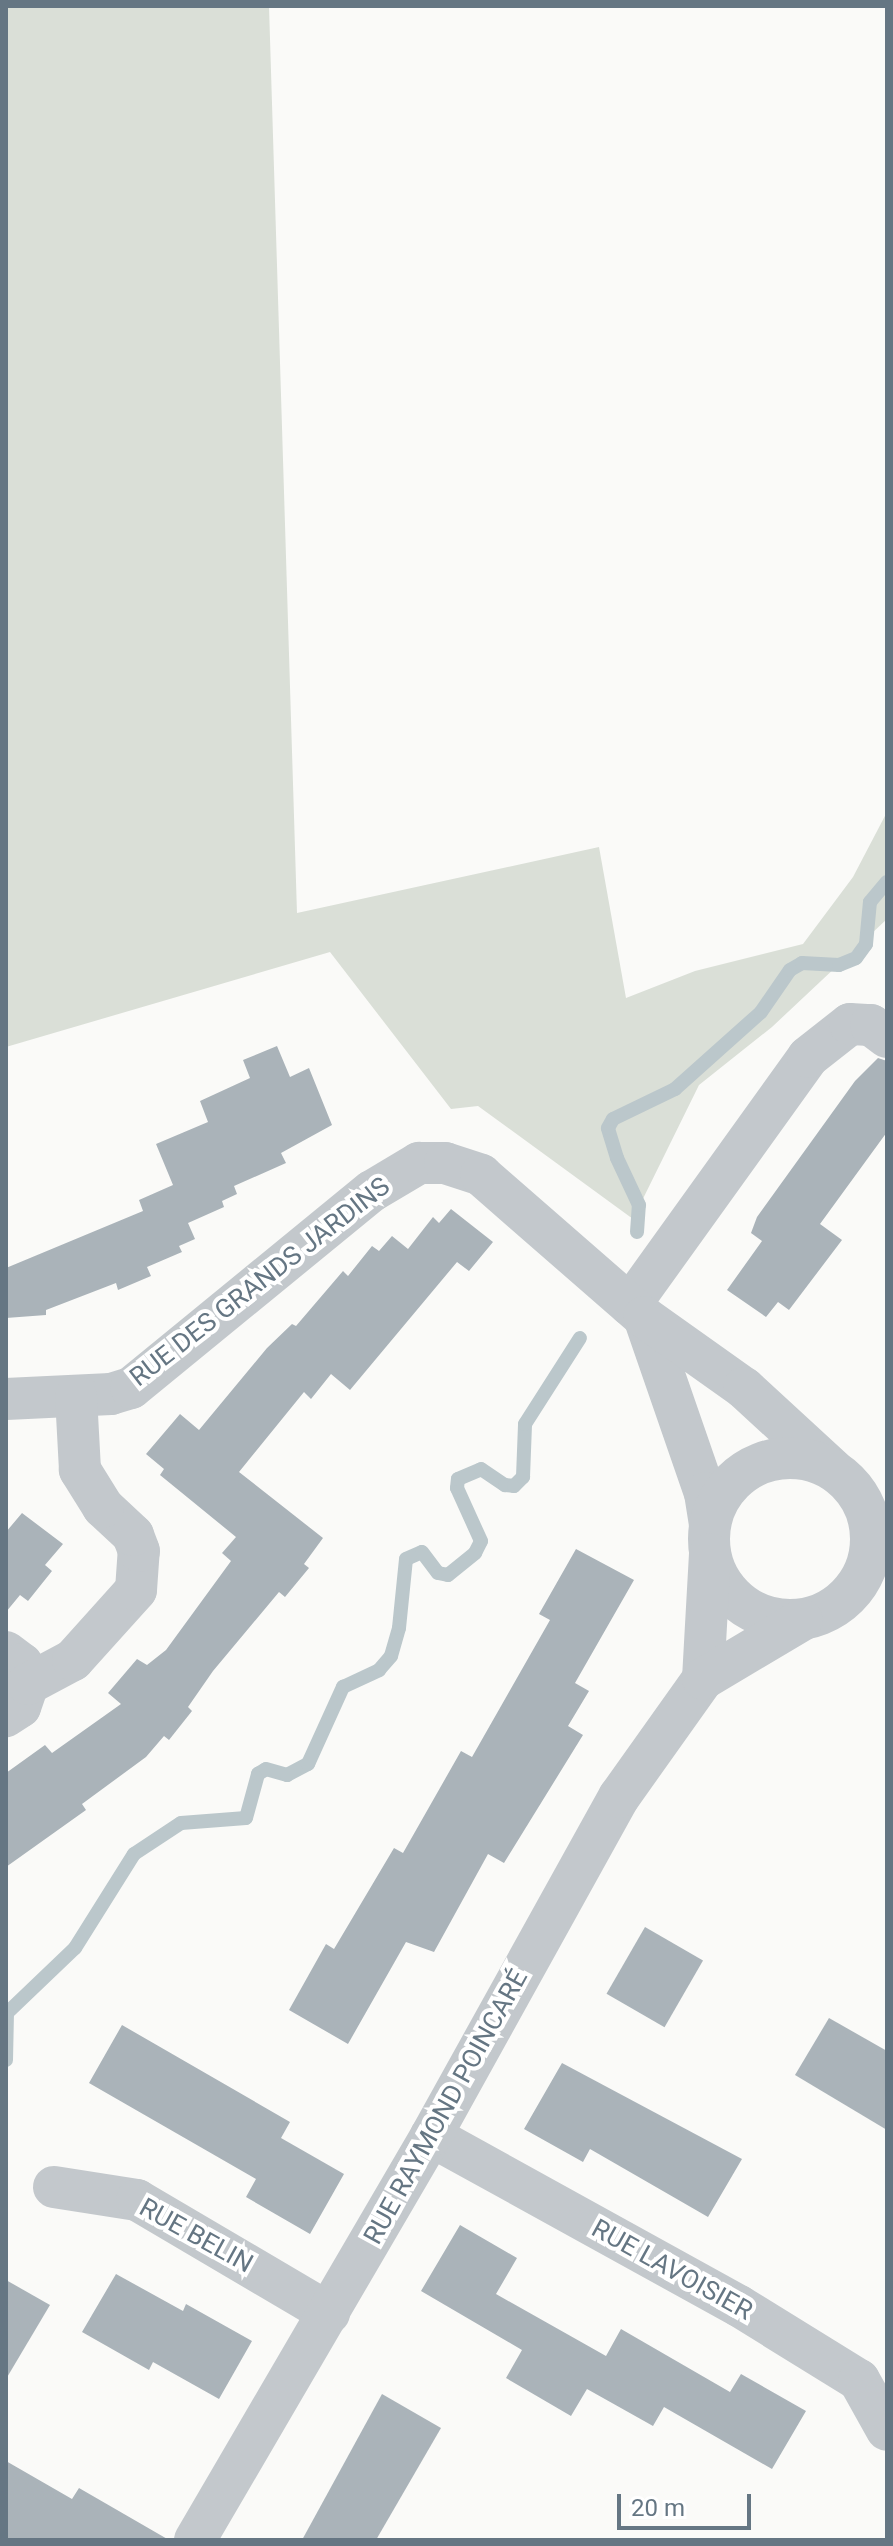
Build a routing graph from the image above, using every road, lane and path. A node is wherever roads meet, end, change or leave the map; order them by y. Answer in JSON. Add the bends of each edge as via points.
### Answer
{"nodes":[{"id":1,"x":887,"y":1037,"type":"edge"},
{"id":2,"x":637,"y":1311,"type":"junction"},
{"id":3,"x":76,"y":1396,"type":"junction"},
{"id":4,"x":6,"y":1399,"type":"edge"},
{"id":5,"x":859,"y":1490,"type":"edge"},
{"id":6,"x":710,"y":1539,"type":"junction"},
{"id":7,"x":887,"y":1588,"type":"edge"},
{"id":8,"x":818,"y":1613,"type":"junction"},
{"id":9,"x":703,"y":1679,"type":"junction"},
{"id":10,"x":13,"y":1684,"type":"edge"},
{"id":11,"x":431,"y":2136,"type":"junction"},
{"id":12,"x":54,"y":2187,"type":"dead end"},
{"id":13,"x":329,"y":2313,"type":"junction"},
{"id":14,"x":887,"y":2430,"type":"edge"},
{"id":15,"x":195,"y":2540,"type":"edge"}],
"edges":[{"from":1,"to":2,"type":"street","via":[[871,1025],[850,1024],[808,1057]]},
{"from":2,"to":3,"type":"street","name":"RUE DES GRANDS JARDINS","via":[[481,1175],[445,1163],[419,1163],[372,1191],[131,1388]]},
{"from":2,"to":5,"type":"street","name":"RUE DES GRANDS JARDINS","via":[[744,1388]]},
{"from":2,"to":6,"type":"street","name":"RUE DES GRANDS JARDINS","via":[[705,1493]]},
{"from":3,"to":4,"type":"street","name":"RUE DES GRANDS JARDINS"},
{"from":3,"to":10,"type":"street","via":[[80,1470],[96,1499],[133,1535],[139,1551],[136,1590],[73,1660]]},
{"from":5,"to":6,"type":"street","via":[[795,1459],[757,1464],[718,1499]]},
{"from":5,"to":8,"type":"street","via":[[872,1543],[866,1567]]},
{"from":6,"to":8,"type":"street","via":[[733,1597],[753,1611]]},
{"from":6,"to":9,"type":"street"},
{"from":7,"to":8,"type":"street"},
{"from":8,"to":9,"type":"street","name":"RUE RAYMOND POINCARÉ"},
{"from":9,"to":11,"type":"street","name":"RUE RAYMOND POINCARÉ","via":[[619,1797]]},
{"from":11,"to":13,"type":"street","name":"RUE RAYMOND POINCARÉ"},
{"from":11,"to":14,"type":"street","name":"RUE LAVOISIER","via":[[739,2306],[859,2380]]},
{"from":12,"to":13,"type":"street","name":"RUE BELIN","via":[[137,2200]]},
{"from":13,"to":15,"type":"street","name":"RUE RAYMOND POINCARÉ"}]}
